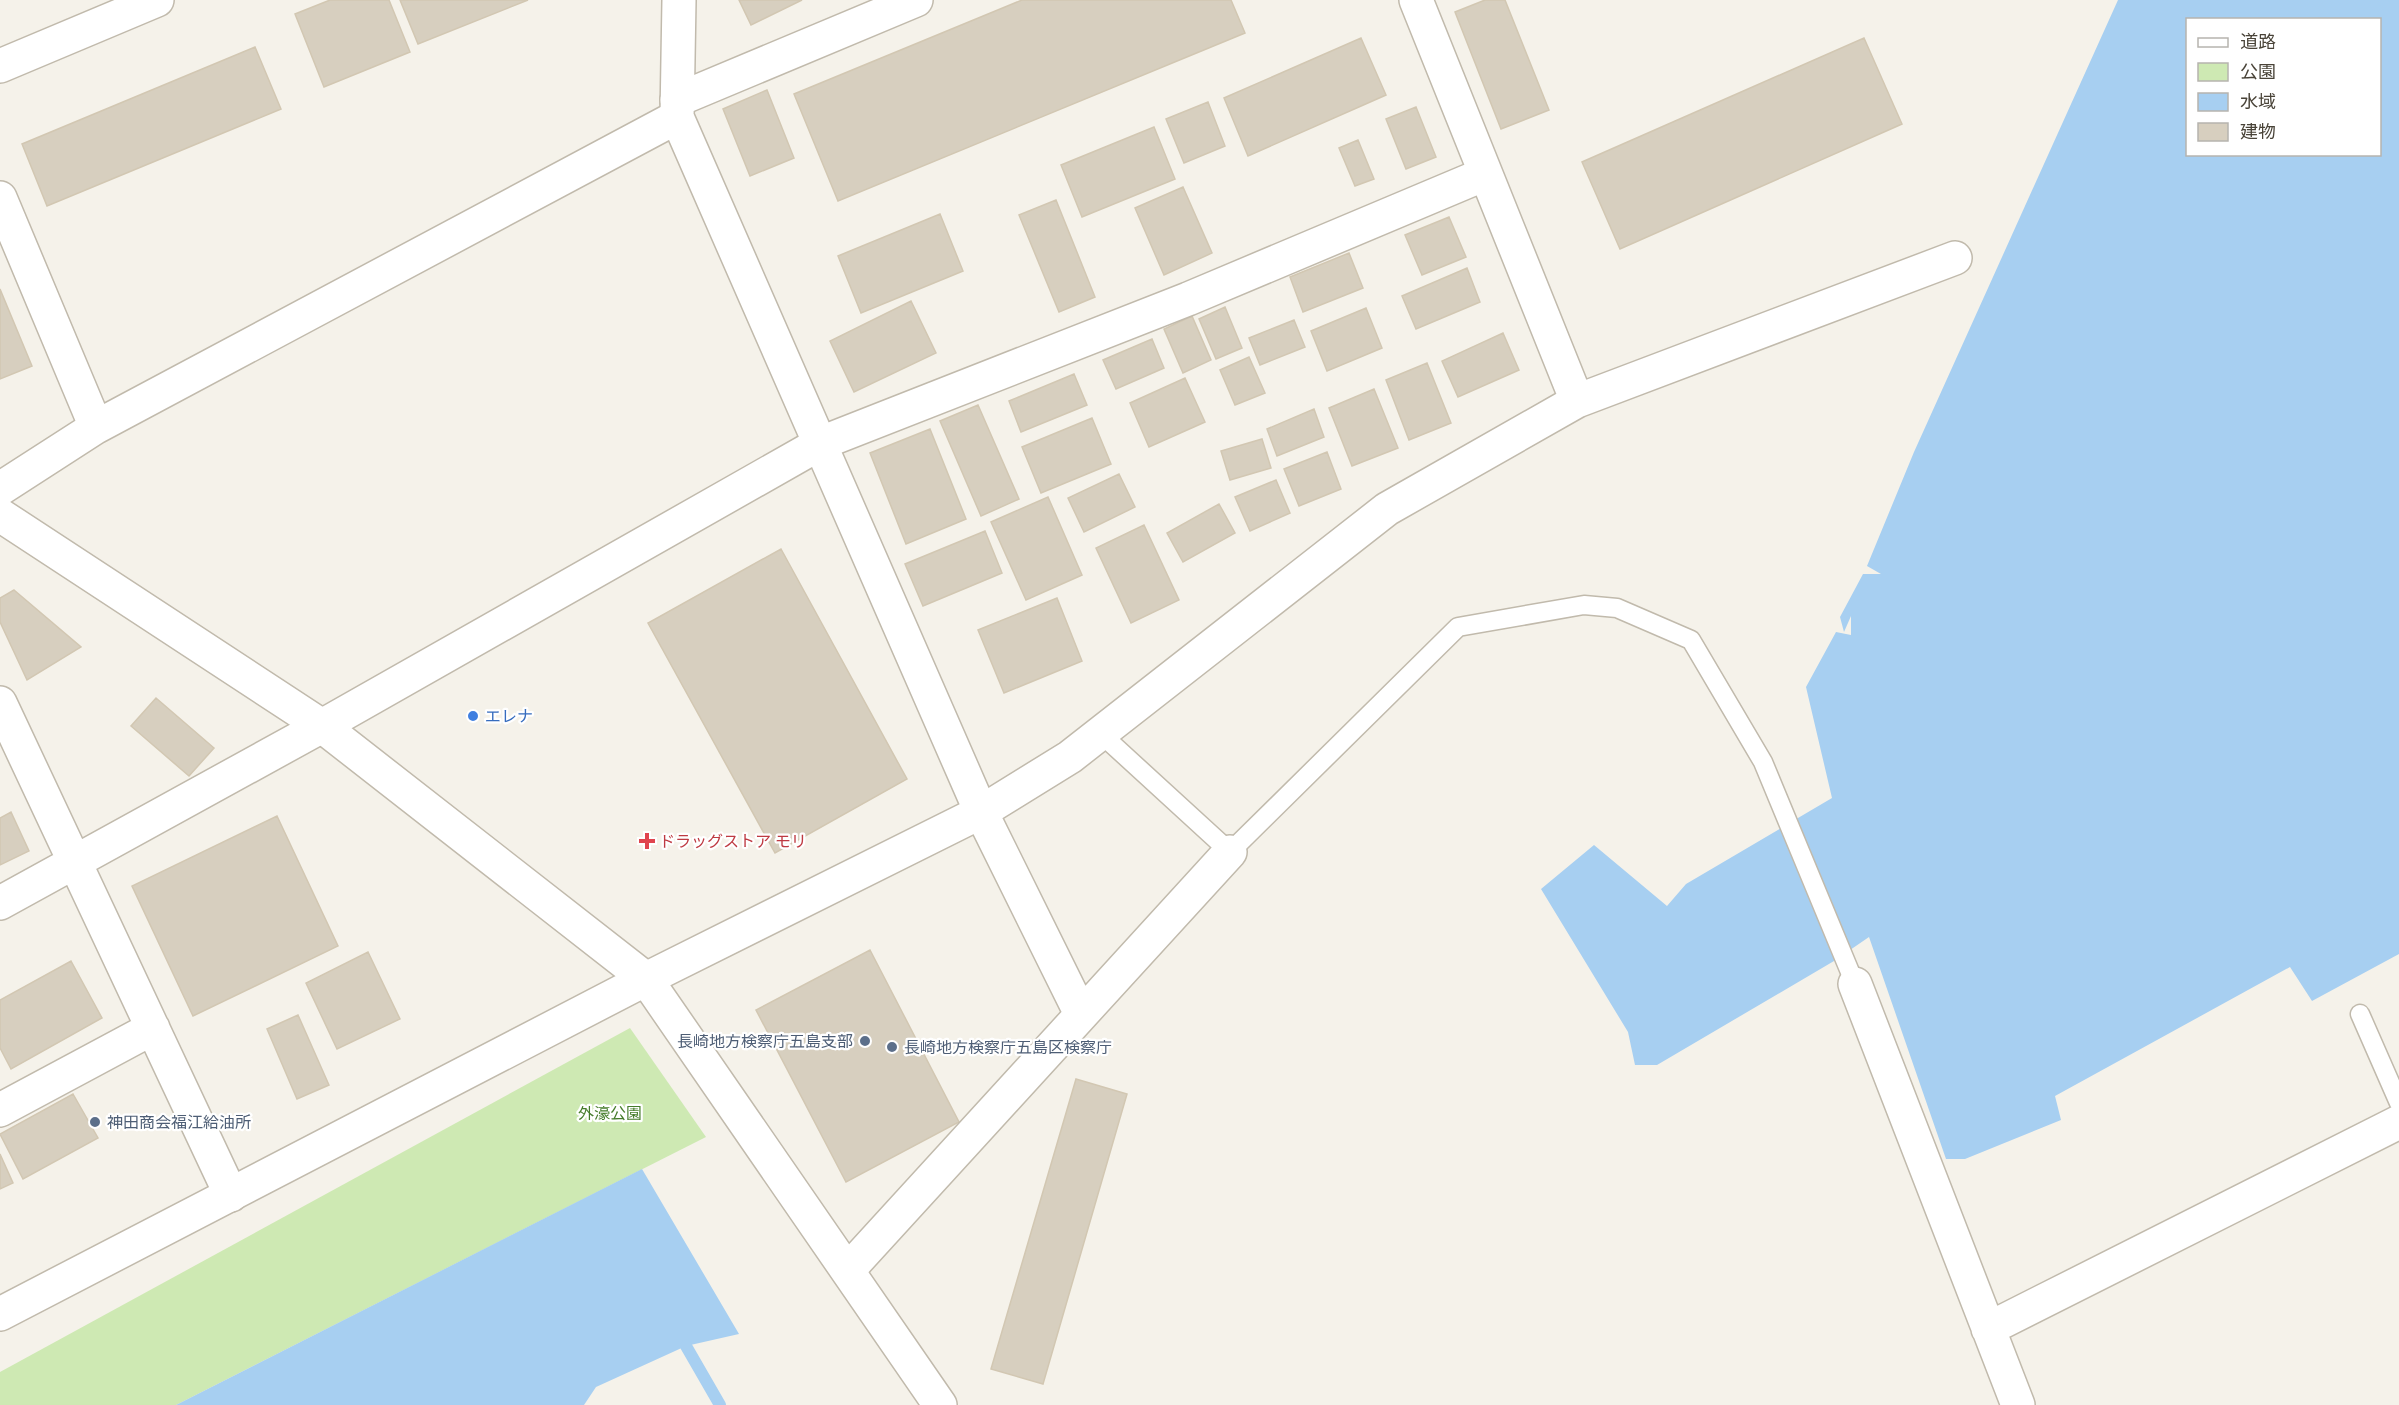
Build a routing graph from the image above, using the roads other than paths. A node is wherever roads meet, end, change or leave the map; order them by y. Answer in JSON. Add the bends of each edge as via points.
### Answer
{"nodes":[{"id":1,"x":157,"y":0,"type":"edge"},
{"id":2,"x":679,"y":0,"type":"edge"},
{"id":3,"x":916,"y":0,"type":"edge"},
{"id":4,"x":1416,"y":0,"type":"edge"},
{"id":5,"x":0,"y":66,"type":"edge"},
{"id":6,"x":677,"y":109,"type":"junction"},
{"id":7,"x":1485,"y":174,"type":"junction"},
{"id":8,"x":0,"y":198,"type":"edge"},
{"id":9,"x":1955,"y":258,"type":"dead end"},
{"id":10,"x":1577,"y":401,"type":"junction"},
{"id":11,"x":96,"y":427,"type":"junction"},
{"id":12,"x":821,"y":443,"type":"junction"},
{"id":13,"x":0,"y":489,"type":"edge"},
{"id":14,"x":0,"y":515,"type":"edge"},
{"id":15,"x":1,"y":707,"type":"edge"},
{"id":16,"x":322,"y":726,"type":"junction"},
{"id":17,"x":1100,"y":733,"type":"junction"},
{"id":18,"x":981,"y":812,"type":"junction"},
{"id":19,"x":1230,"y":852,"type":"junction"},
{"id":20,"x":75,"y":862,"type":"junction"},
{"id":21,"x":0,"y":903,"type":"edge"},
{"id":22,"x":646,"y":979,"type":"junction"},
{"id":23,"x":1855,"y":984,"type":"joint"},
{"id":24,"x":1081,"y":1014,"type":"junction"},
{"id":25,"x":2360,"y":1014,"type":"dead end"},
{"id":26,"x":153,"y":1028,"type":"junction"},
{"id":27,"x":2399,"y":1103,"type":"edge"},
{"id":28,"x":0,"y":1110,"type":"edge"},
{"id":29,"x":2399,"y":1122,"type":"edge"},
{"id":30,"x":231,"y":1195,"type":"junction"},
{"id":31,"x":849,"y":1269,"type":"junction"},
{"id":32,"x":0,"y":1314,"type":"edge"},
{"id":33,"x":1988,"y":1329,"type":"junction"},
{"id":34,"x":940,"y":1405,"type":"edge"},
{"id":35,"x":2018,"y":1405,"type":"edge"}],
"edges":[{"from":1,"to":5,"type":"street"},
{"from":2,"to":6,"type":"street"},
{"from":3,"to":6,"type":"street"},
{"from":4,"to":7,"type":"street"},
{"from":6,"to":11,"type":"street"},
{"from":6,"to":12,"type":"street"},
{"from":7,"to":10,"type":"street"},
{"from":7,"to":12,"type":"street","via":[[1188,299]]},
{"from":8,"to":11,"type":"street"},
{"from":9,"to":10,"type":"street"},
{"from":10,"to":17,"type":"street","via":[[1387,509]]},
{"from":11,"to":13,"type":"street"},
{"from":12,"to":16,"type":"street"},
{"from":12,"to":18,"type":"street"},
{"from":14,"to":16,"type":"street"},
{"from":15,"to":20,"type":"street"},
{"from":16,"to":20,"type":"street"},
{"from":16,"to":22,"type":"street"},
{"from":17,"to":18,"type":"street","via":[[1070,757]]},
{"from":17,"to":19,"type":"lane"},
{"from":18,"to":22,"type":"street"},
{"from":18,"to":24,"type":"street"},
{"from":19,"to":23,"type":"lane","via":[[1458,627],[1584,605],[1617,608],[1691,640],[1763,762]]},
{"from":19,"to":24,"type":"street"},
{"from":20,"to":21,"type":"street"},
{"from":20,"to":26,"type":"street"},
{"from":22,"to":30,"type":"street"},
{"from":22,"to":31,"type":"street"},
{"from":23,"to":33,"type":"street"},
{"from":24,"to":31,"type":"street"},
{"from":25,"to":27,"type":"lane"},
{"from":26,"to":28,"type":"street"},
{"from":26,"to":30,"type":"street"},
{"from":29,"to":33,"type":"street"},
{"from":30,"to":32,"type":"street"},
{"from":31,"to":34,"type":"street"},
{"from":33,"to":35,"type":"street"}]}
